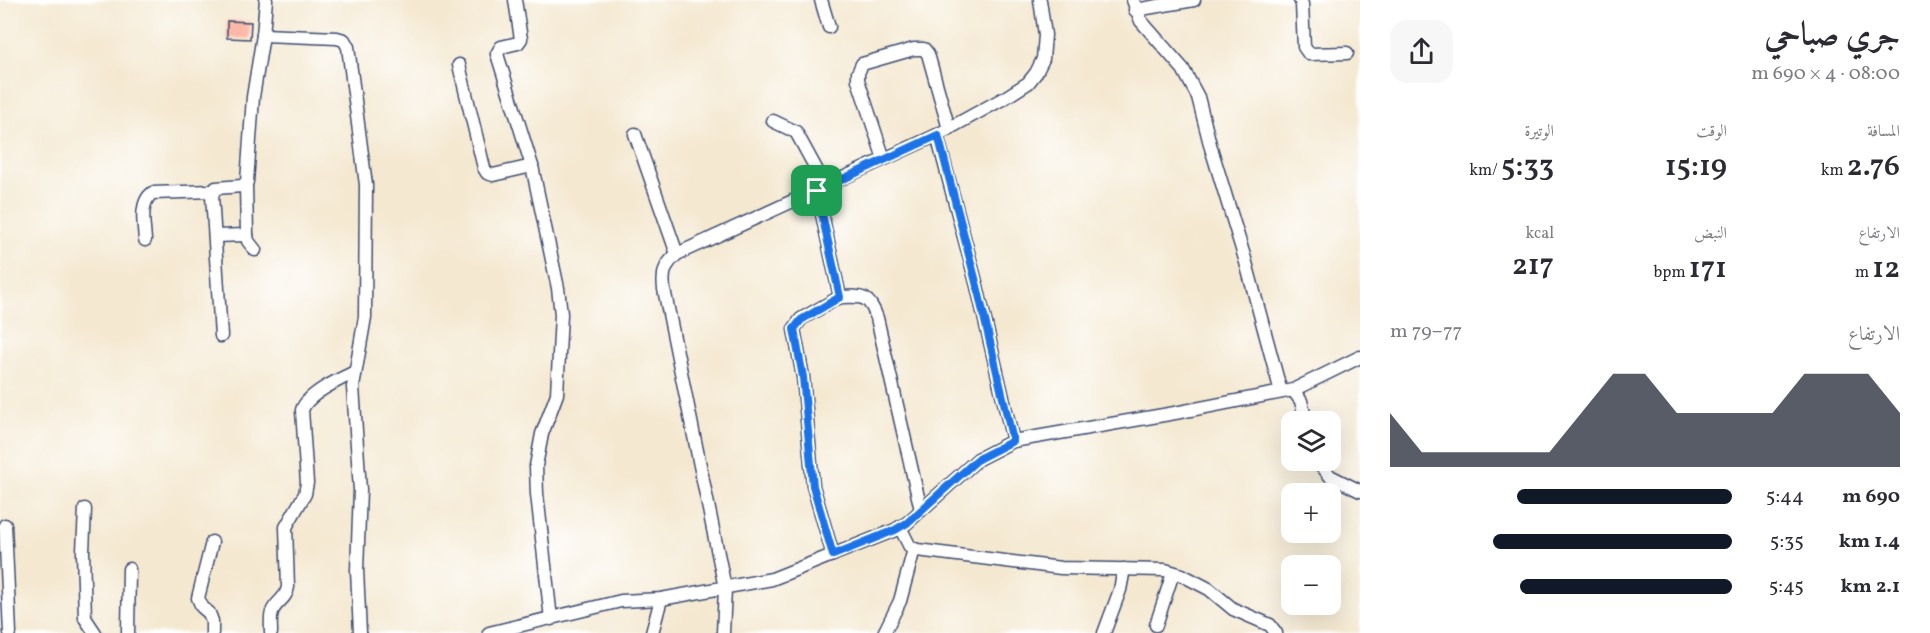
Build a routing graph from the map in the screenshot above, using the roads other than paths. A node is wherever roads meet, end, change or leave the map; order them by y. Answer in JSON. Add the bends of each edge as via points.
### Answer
{"nodes":[{"id":1,"x":266,"y":0,"type":"edge"},
{"id":2,"x":515,"y":0,"type":"edge"},
{"id":3,"x":821,"y":0,"type":"edge"},
{"id":4,"x":1040,"y":0,"type":"edge"},
{"id":5,"x":1194,"y":0,"type":"edge"},
{"id":6,"x":1300,"y":0,"type":"edge"},
{"id":7,"x":1134,"y":5,"type":"edge"},
{"id":8,"x":829,"y":27,"type":"dead end"},
{"id":9,"x":263,"y":35,"type":"junction"},
{"id":10,"x":1347,"y":53,"type":"dead end"},
{"id":11,"x":459,"y":65,"type":"dead end"},
{"id":12,"x":772,"y":122,"type":"dead end"},
{"id":13,"x":943,"y":132,"type":"junction"},
{"id":14,"x":635,"y":134,"type":"dead end"},
{"id":15,"x":884,"y":159,"type":"junction"},
{"id":16,"x":532,"y":166,"type":"junction"},
{"id":17,"x":246,"y":185,"type":"junction"},
{"id":18,"x":822,"y":189,"type":"junction"},
{"id":19,"x":213,"y":191,"type":"junction"},
{"id":20,"x":247,"y":235,"type":"junction"},
{"id":21,"x":215,"y":236,"type":"junction"},
{"id":22,"x":145,"y":240,"type":"dead end"},
{"id":23,"x":255,"y":250,"type":"dead end"},
{"id":24,"x":677,"y":254,"type":"junction"},
{"id":25,"x":840,"y":297,"type":"junction"},
{"id":26,"x":221,"y":336,"type":"dead end"},
{"id":27,"x":1360,"y":357,"type":"edge"},
{"id":28,"x":355,"y":372,"type":"junction"},
{"id":29,"x":1287,"y":391,"type":"junction"},
{"id":30,"x":1304,"y":411,"type":"edge"},
{"id":31,"x":1013,"y":441,"type":"junction"},
{"id":32,"x":1326,"y":471,"type":"edge"},
{"id":33,"x":1360,"y":491,"type":"edge"},
{"id":34,"x":85,"y":509,"type":"dead end"},
{"id":35,"x":921,"y":510,"type":"junction"},
{"id":36,"x":5,"y":525,"type":"dead end"},
{"id":37,"x":900,"y":527,"type":"junction"},
{"id":38,"x":212,"y":542,"type":"dead end"},
{"id":39,"x":914,"y":549,"type":"junction"},
{"id":40,"x":833,"y":555,"type":"junction"},
{"id":41,"x":129,"y":569,"type":"dead end"},
{"id":42,"x":1124,"y":569,"type":"junction"},
{"id":43,"x":1173,"y":573,"type":"junction"},
{"id":44,"x":724,"y":588,"type":"junction"},
{"id":45,"x":661,"y":598,"type":"junction"},
{"id":46,"x":551,"y":619,"type":"junction"},
{"id":47,"x":1156,"y":625,"type":"dead end"},
{"id":48,"x":532,"y":628,"type":"edge"},
{"id":49,"x":10,"y":633,"type":"edge"},
{"id":50,"x":95,"y":633,"type":"edge"},
{"id":51,"x":128,"y":633,"type":"edge"},
{"id":52,"x":212,"y":633,"type":"edge"},
{"id":53,"x":271,"y":633,"type":"edge"},
{"id":54,"x":360,"y":633,"type":"edge"},
{"id":55,"x":489,"y":633,"type":"edge"},
{"id":56,"x":652,"y":633,"type":"edge"},
{"id":57,"x":723,"y":633,"type":"edge"},
{"id":58,"x":884,"y":633,"type":"edge"},
{"id":59,"x":1104,"y":633,"type":"edge"},
{"id":60,"x":1276,"y":633,"type":"edge"}],
"edges":[{"from":1,"to":9,"type":"street"},
{"from":2,"to":16,"type":"street","via":[[520,39],[501,47],[497,54]]},
{"from":3,"to":8,"type":"street"},
{"from":4,"to":13,"type":"street","via":[[1045,35],[1036,73],[1006,98]]},
{"from":5,"to":7,"type":"street"},
{"from":6,"to":10,"type":"street","via":[[1304,47],[1309,54]]},
{"from":7,"to":29,"type":"street","via":[[1141,21],[1183,69],[1198,98]]},
{"from":9,"to":17,"type":"street","via":[[254,84]]},
{"from":9,"to":28,"type":"street","via":[[341,38],[347,44],[366,185],[365,317]]},
{"from":11,"to":16,"type":"street","via":[[487,173]]},
{"from":12,"to":18,"type":"street","via":[[796,132]]},
{"from":13,"to":15,"type":"street"},
{"from":13,"to":15,"type":"street","via":[[924,49],[862,64],[858,80]]},
{"from":13,"to":31,"type":"street"},
{"from":14,"to":24,"type":"street"},
{"from":15,"to":18,"type":"street"},
{"from":16,"to":46,"type":"street","via":[[561,314],[557,394],[542,434],[536,466]]},
{"from":17,"to":19,"type":"street"},
{"from":17,"to":20,"type":"street"},
{"from":18,"to":24,"type":"street"},
{"from":18,"to":25,"type":"street"},
{"from":19,"to":21,"type":"street"},
{"from":19,"to":22,"type":"street","via":[[152,193],[144,204]]},
{"from":20,"to":21,"type":"street"},
{"from":20,"to":23,"type":"street"},
{"from":21,"to":26,"type":"street"},
{"from":24,"to":44,"type":"street","via":[[665,265],[662,276]]},
{"from":25,"to":35,"type":"street","via":[[861,297],[873,306]]},
{"from":25,"to":40,"type":"street","via":[[801,320],[794,329],[803,377],[813,486]]},
{"from":27,"to":29,"type":"street"},
{"from":28,"to":53,"type":"street","via":[[308,400],[302,410],[307,483],[305,494],[287,522],[288,586],[286,596],[272,612]]},
{"from":28,"to":54,"type":"street"},
{"from":29,"to":30,"type":"street","via":[[1301,400]]},
{"from":29,"to":31,"type":"street"},
{"from":31,"to":35,"type":"street","via":[[978,459]]},
{"from":32,"to":33,"type":"street"},
{"from":34,"to":50,"type":"street","via":[[85,618]]},
{"from":35,"to":37,"type":"street"},
{"from":36,"to":49,"type":"street"},
{"from":37,"to":39,"type":"street"},
{"from":37,"to":40,"type":"street"},
{"from":38,"to":52,"type":"street","via":[[198,598],[209,613]]},
{"from":39,"to":42,"type":"street","via":[[1061,568]]},
{"from":39,"to":58,"type":"street","via":[[900,601]]},
{"from":40,"to":44,"type":"street","via":[[784,576]]},
{"from":41,"to":51,"type":"street"},
{"from":42,"to":43,"type":"street"},
{"from":42,"to":59,"type":"street","via":[[1117,602]]},
{"from":43,"to":47,"type":"street"},
{"from":43,"to":60,"type":"street","via":[[1209,590],[1233,609],[1263,620]]},
{"from":44,"to":45,"type":"street"},
{"from":44,"to":57,"type":"street"},
{"from":45,"to":46,"type":"street","via":[[621,601]]},
{"from":45,"to":56,"type":"street"},
{"from":46,"to":48,"type":"street"},
{"from":48,"to":55,"type":"street"}]}
